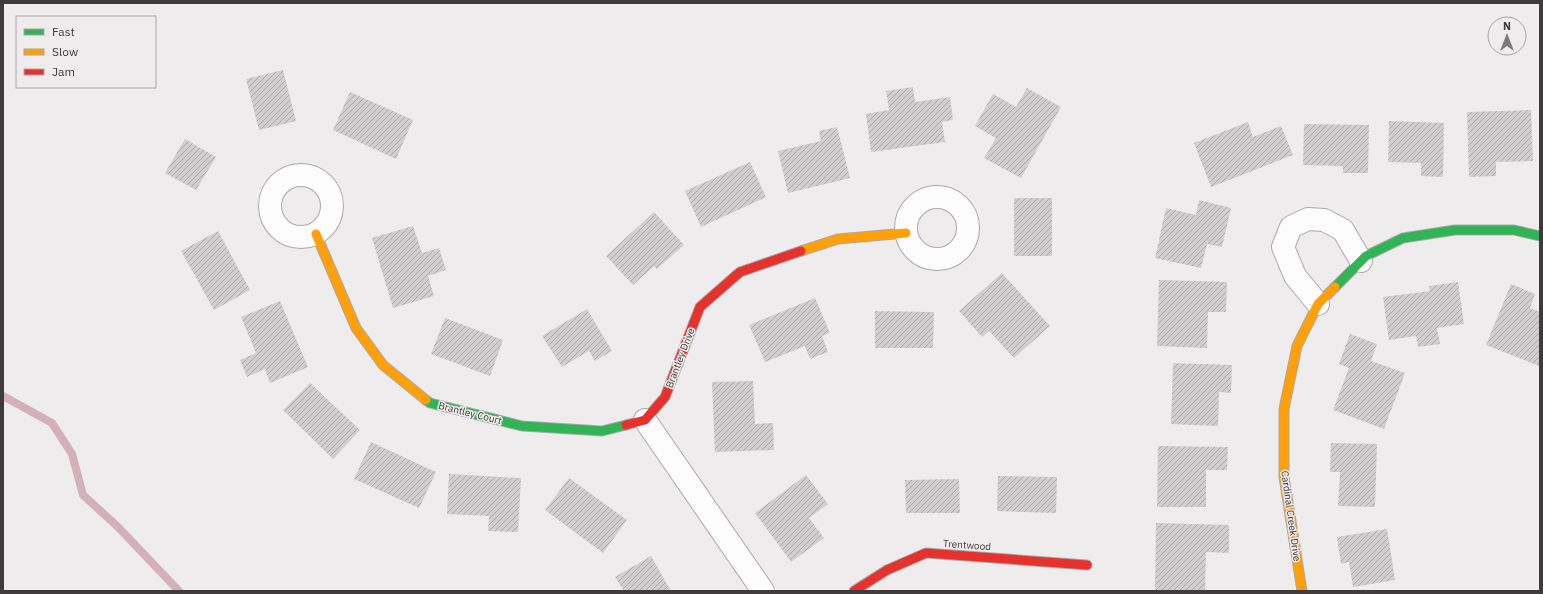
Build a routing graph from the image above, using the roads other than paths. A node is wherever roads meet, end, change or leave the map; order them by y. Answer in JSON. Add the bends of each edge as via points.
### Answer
{"nodes":[{"id":1,"x":906,"y":233,"type":"dead end"},
{"id":2,"x":316,"y":234,"type":"dead end"},
{"id":3,"x":1540,"y":236,"type":"edge"},
{"id":4,"x":1361,"y":261,"type":"junction"},
{"id":5,"x":1318,"y":304,"type":"junction"},
{"id":6,"x":645,"y":420,"type":"junction"},
{"id":7,"x":1087,"y":565,"type":"dead end"},
{"id":8,"x":763,"y":591,"type":"edge"},
{"id":9,"x":854,"y":591,"type":"edge"},
{"id":10,"x":1302,"y":591,"type":"edge"}],
"edges":[{"from":1,"to":6,"type":"street","name":"Brantley Drive","via":[[838,239],[740,272],[700,307],[665,397]]},
{"from":2,"to":6,"type":"street","name":"Brantley Court","via":[[356,328],[383,365],[430,403],[522,426],[602,431]]},
{"from":3,"to":4,"type":"street","name":"Cardinal Creek Drive","via":[[1514,230],[1455,230],[1403,238]]},
{"from":4,"to":5,"type":"street","name":"Cardinal Creek Drive"},
{"from":4,"to":5,"type":"street","via":[[1343,230],[1324,220],[1308,220],[1291,227],[1283,247],[1295,276]]},
{"from":5,"to":10,"type":"street","name":"Cardinal Creek Drive","via":[[1297,346],[1284,409],[1284,477]]},
{"from":6,"to":8,"type":"street"},
{"from":7,"to":9,"type":"street","name":"Trentwood","via":[[926,553],[887,570]]}]}
